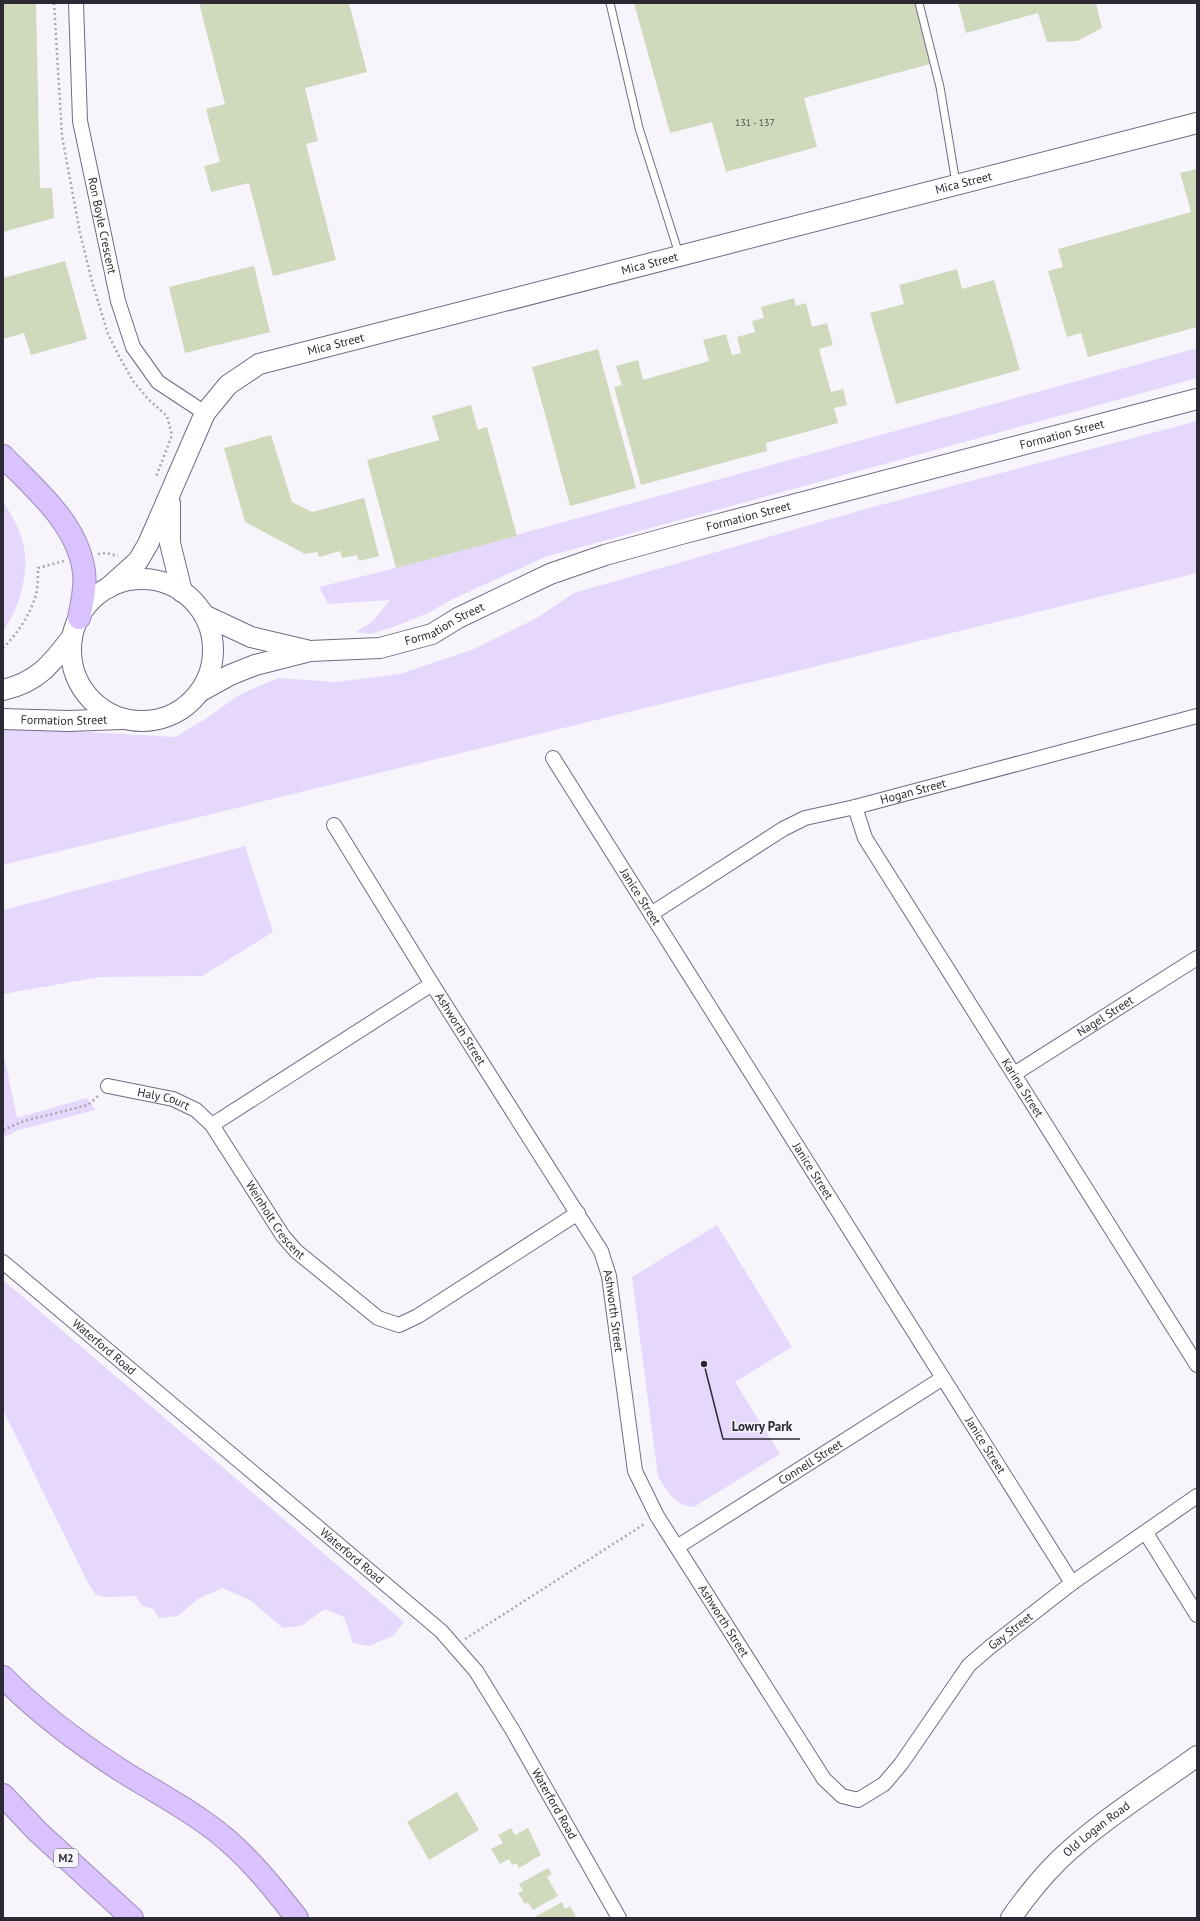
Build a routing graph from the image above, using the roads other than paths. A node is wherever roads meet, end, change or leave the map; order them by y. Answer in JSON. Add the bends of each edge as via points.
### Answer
{"nodes":[{"id":1,"x":76,"y":3,"type":"edge"},
{"id":2,"x":610,"y":3,"type":"edge"},
{"id":3,"x":919,"y":3,"type":"edge"},
{"id":4,"x":1197,"y":123,"type":"edge"},
{"id":5,"x":957,"y":185,"type":"junction"},
{"id":6,"x":680,"y":256,"type":"junction"},
{"id":7,"x":1197,"y":399,"type":"edge"},
{"id":8,"x":205,"y":413,"type":"junction"},
{"id":9,"x":3,"y":456,"type":"edge"},
{"id":10,"x":171,"y":494,"type":"junction"},
{"id":11,"x":108,"y":588,"type":"junction"},
{"id":12,"x":182,"y":592,"type":"junction"},
{"id":13,"x":204,"y":615,"type":"junction"},
{"id":14,"x":76,"y":628,"type":"junction"},
{"id":15,"x":310,"y":651,"type":"junction"},
{"id":16,"x":3,"y":690,"type":"edge"},
{"id":17,"x":201,"y":692,"type":"junction"},
{"id":18,"x":1197,"y":716,"type":"edge"},
{"id":19,"x":3,"y":719,"type":"edge"},
{"id":20,"x":124,"y":719,"type":"junction"},
{"id":21,"x":553,"y":758,"type":"dead end"},
{"id":22,"x":855,"y":807,"type":"junction"},
{"id":23,"x":334,"y":824,"type":"dead end"},
{"id":24,"x":651,"y":914,"type":"junction"},
{"id":25,"x":1197,"y":958,"type":"edge"},
{"id":26,"x":432,"y":984,"type":"junction"},
{"id":27,"x":1014,"y":1074,"type":"junction"},
{"id":28,"x":108,"y":1086,"type":"road end"},
{"id":29,"x":212,"y":1125,"type":"junction"},
{"id":30,"x":578,"y":1213,"type":"junction"},
{"id":31,"x":3,"y":1262,"type":"edge"},
{"id":32,"x":1197,"y":1365,"type":"edge"},
{"id":33,"x":943,"y":1378,"type":"junction"},
{"id":34,"x":1197,"y":1496,"type":"edge"},
{"id":35,"x":1146,"y":1533,"type":"junction"},
{"id":36,"x":677,"y":1547,"type":"junction"},
{"id":37,"x":1072,"y":1583,"type":"junction"},
{"id":38,"x":1197,"y":1615,"type":"edge"},
{"id":39,"x":3,"y":1677,"type":"edge"},
{"id":40,"x":1197,"y":1756,"type":"edge"},
{"id":41,"x":3,"y":1795,"type":"edge"},
{"id":42,"x":858,"y":1800,"type":"joint"},
{"id":43,"x":295,"y":1917,"type":"edge"},
{"id":44,"x":132,"y":1918,"type":"edge"},
{"id":45,"x":620,"y":1918,"type":"edge"},
{"id":46,"x":1011,"y":1918,"type":"edge"}],
"edges":[{"from":1,"to":8,"type":"street","name":"Ron Boyle Crescent","via":[[80,121],[118,301],[134,347],[158,382]]},
{"from":2,"to":6,"type":"lane","via":[[639,128]]},
{"from":3,"to":5,"type":"lane","via":[[940,87]]},
{"from":4,"to":5,"type":"main road","name":"Mica Street"},
{"from":5,"to":6,"type":"main road","name":"Mica Street"},
{"from":6,"to":8,"type":"main road","name":"Mica Street","via":[[259,364],[228,385]]},
{"from":7,"to":15,"type":"main road","name":"Formation Street","via":[[605,555],[550,574],[458,618],[432,634],[380,648]]},
{"from":8,"to":10,"type":"main road","name":"Mica Street"},
{"from":9,"to":14,"type":"highway","via":[[58,514],[75,542],[85,584]]},
{"from":10,"to":11,"type":"main road","name":"Mica Street","via":[[138,562]]},
{"from":10,"to":12,"type":"main road","name":"Mica Street","via":[[170,544]]},
{"from":11,"to":12,"type":"main road","via":[[126,581],[145,579],[165,583]]},
{"from":11,"to":14,"type":"main road","via":[[91,601]]},
{"from":12,"to":13,"type":"main road"},
{"from":13,"to":15,"type":"main road","name":"Formation Street","via":[[251,637]]},
{"from":13,"to":17,"type":"main road","via":[[211,634],[213,654],[210,673]]},
{"from":14,"to":16,"type":"main road","via":[[40,675]]},
{"from":14,"to":20,"type":"main road","via":[[72,659],[77,679],[89,697],[105,710]]},
{"from":15,"to":17,"type":"main road","name":"Formation Street","via":[[255,665],[230,675]]},
{"from":17,"to":20,"type":"main road","via":[[186,707],[167,717],[146,721]]},
{"from":18,"to":22,"type":"street","name":"Hogan Street"},
{"from":19,"to":20,"type":"main road","name":"Formation Street"},
{"from":21,"to":24,"type":"street","name":"Janice Street"},
{"from":22,"to":24,"type":"street","name":"Hogan Street","via":[[799,821]]},
{"from":22,"to":27,"type":"street","name":"Karina Street","via":[[865,838]]},
{"from":23,"to":26,"type":"street","name":"Ashworth Street"},
{"from":24,"to":33,"type":"street","name":"Janice Street"},
{"from":25,"to":27,"type":"street","name":"Nagel Street"},
{"from":26,"to":29,"type":"street"},
{"from":26,"to":30,"type":"street","name":"Ashworth Street"},
{"from":27,"to":32,"type":"street","name":"Karina Street"},
{"from":28,"to":29,"type":"street","name":"Haly Court","via":[[173,1099],[196,1110]]},
{"from":29,"to":30,"type":"street","name":"Weinholt Crescent","via":[[283,1236],[296,1251],[378,1318],[399,1324],[418,1316]]},
{"from":30,"to":36,"type":"street","name":"Ashworth Street","via":[[601,1251],[609,1276],[635,1471],[657,1516]]},
{"from":31,"to":45,"type":"street","name":"Waterford Road","via":[[441,1631],[476,1672],[513,1731]]},
{"from":33,"to":36,"type":"street","name":"Connell Street"},
{"from":33,"to":37,"type":"street","name":"Janice Street"},
{"from":34,"to":35,"type":"street","name":"Gay Street"},
{"from":35,"to":37,"type":"street","name":"Gay Street"},
{"from":35,"to":38,"type":"street"},
{"from":36,"to":42,"type":"street","name":"Ashworth Street","via":[[824,1779],[842,1796]]},
{"from":37,"to":42,"type":"street","name":"Gay Street","via":[[969,1665],[884,1784]]},
{"from":39,"to":43,"type":"highway","via":[[91,1751],[226,1839],[265,1877]]},
{"from":40,"to":46,"type":"main road","name":"Old Logan Road","via":[[1084,1838],[1058,1861]]},
{"from":41,"to":44,"type":"highway","number":"M2","via":[[38,1832]]}]}
